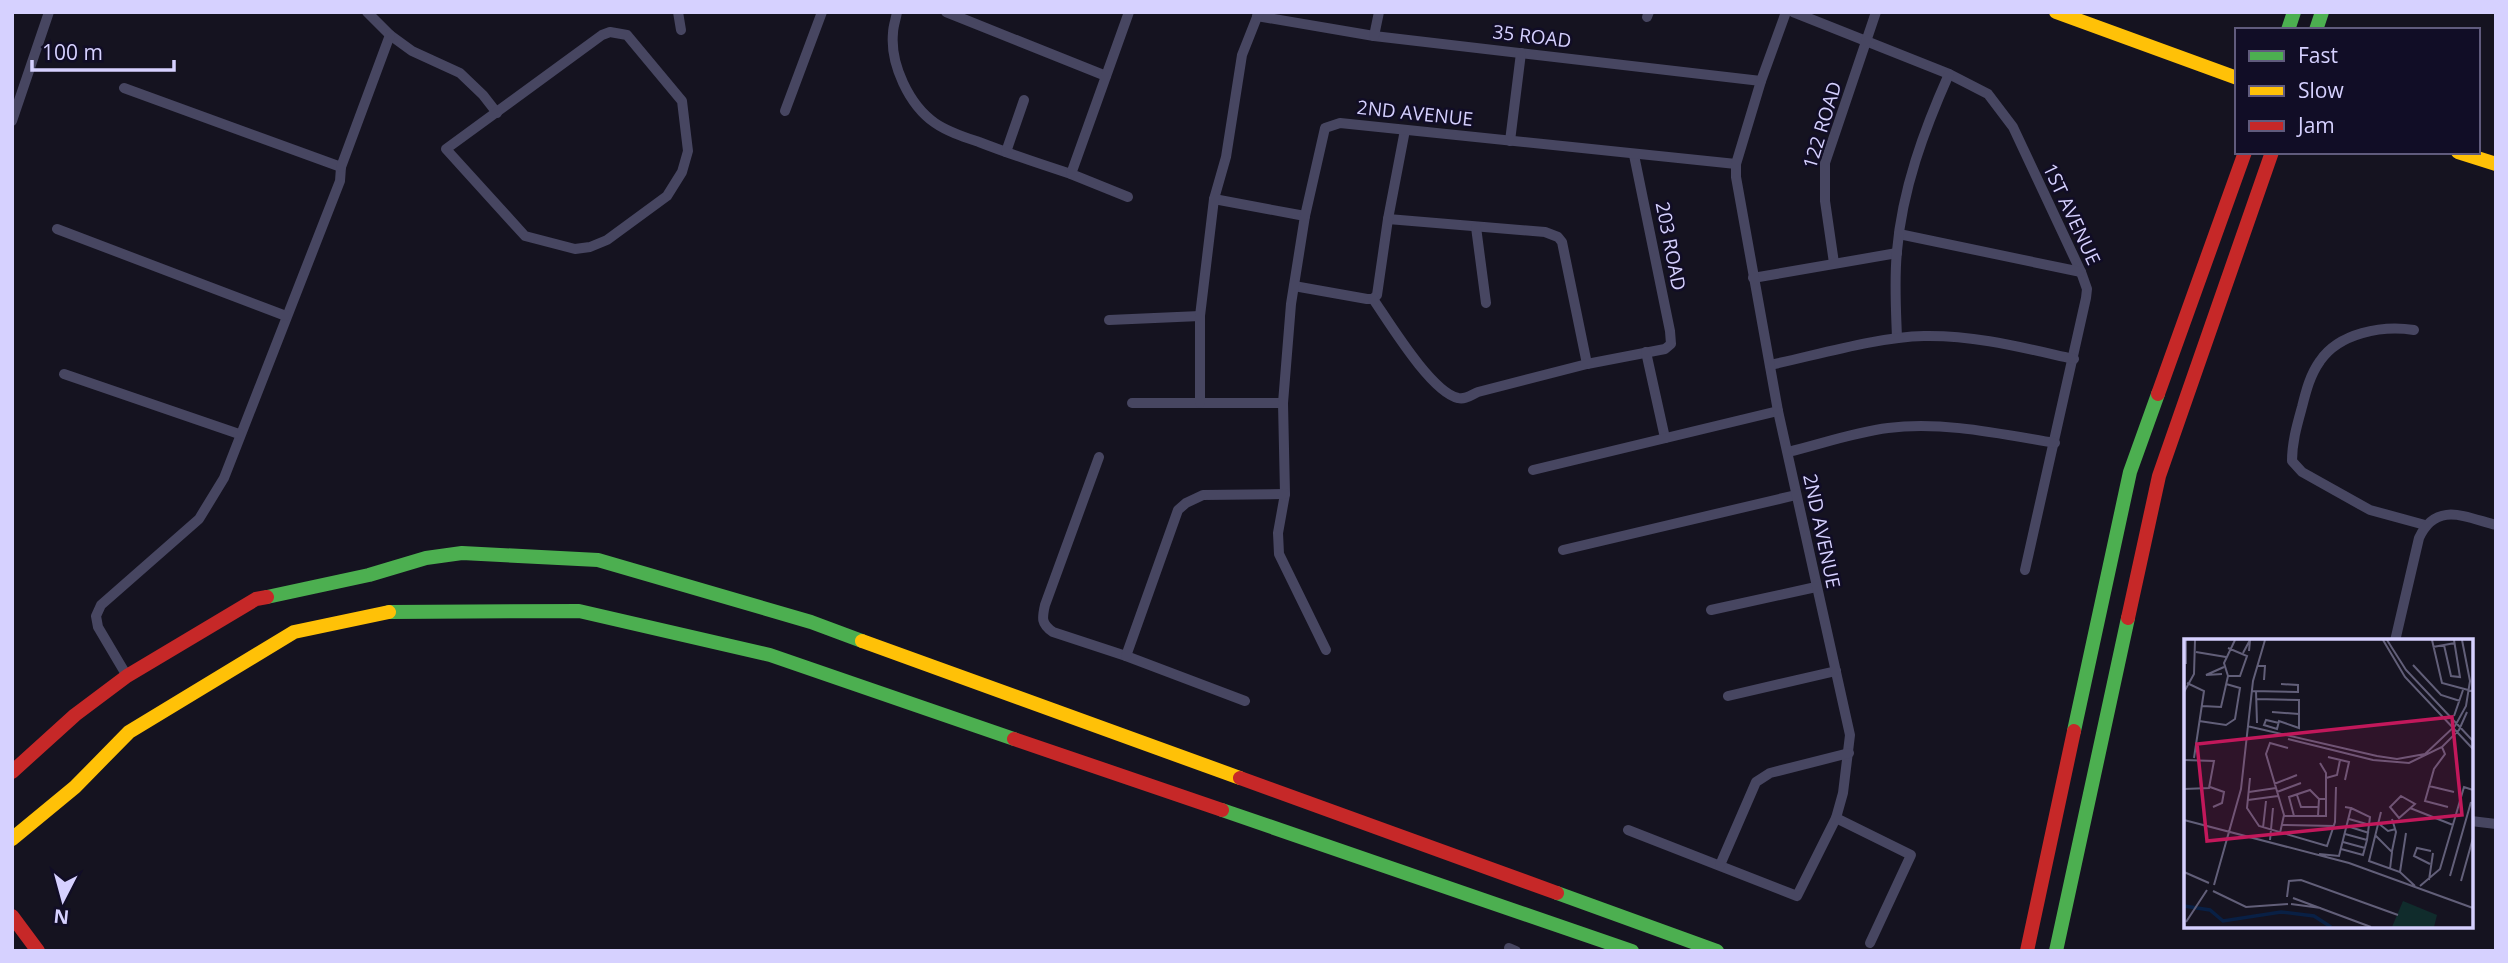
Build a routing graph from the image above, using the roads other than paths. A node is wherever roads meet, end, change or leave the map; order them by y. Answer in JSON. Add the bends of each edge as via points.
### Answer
{"nodes":[{"id":1,"x":49,"y":12,"type":"edge"},
{"id":2,"x":367,"y":12,"type":"edge"},
{"id":3,"x":678,"y":12,"type":"edge"},
{"id":4,"x":822,"y":12,"type":"edge"},
{"id":5,"x":897,"y":12,"type":"edge"},
{"id":6,"x":946,"y":12,"type":"edge"},
{"id":7,"x":1129,"y":12,"type":"edge"},
{"id":8,"x":1379,"y":12,"type":"edge"},
{"id":9,"x":1786,"y":12,"type":"edge"},
{"id":10,"x":1793,"y":12,"type":"edge"},
{"id":11,"x":1876,"y":12,"type":"edge"},
{"id":12,"x":2056,"y":12,"type":"edge"},
{"id":13,"x":1258,"y":14,"type":"edge"},
{"id":14,"x":681,"y":30,"type":"dead end"},
{"id":15,"x":390,"y":35,"type":"junction"},
{"id":16,"x":1374,"y":36,"type":"junction"},
{"id":17,"x":1868,"y":40,"type":"junction"},
{"id":18,"x":1521,"y":53,"type":"junction"},
{"id":19,"x":1949,"y":74,"type":"junction"},
{"id":20,"x":1106,"y":76,"type":"junction"},
{"id":21,"x":2235,"y":79,"type":"edge"},
{"id":22,"x":1761,"y":81,"type":"junction"},
{"id":23,"x":124,"y":88,"type":"dead end"},
{"id":24,"x":1024,"y":100,"type":"dead end"},
{"id":25,"x":785,"y":111,"type":"dead end"},
{"id":26,"x":496,"y":113,"type":"junction"},
{"id":27,"x":12,"y":121,"type":"edge"},
{"id":28,"x":1405,"y":130,"type":"junction"},
{"id":29,"x":1510,"y":141,"type":"junction"},
{"id":30,"x":1006,"y":152,"type":"junction"},
{"id":31,"x":2244,"y":154,"type":"edge"},
{"id":32,"x":2271,"y":154,"type":"edge"},
{"id":33,"x":2464,"y":154,"type":"edge"},
{"id":34,"x":1634,"y":155,"type":"junction"},
{"id":35,"x":1736,"y":164,"type":"junction"},
{"id":36,"x":2496,"y":164,"type":"edge"},
{"id":37,"x":341,"y":167,"type":"junction"},
{"id":38,"x":1071,"y":174,"type":"junction"},
{"id":39,"x":1128,"y":197,"type":"dead end"},
{"id":40,"x":1214,"y":199,"type":"junction"},
{"id":41,"x":1305,"y":216,"type":"junction"},
{"id":42,"x":1388,"y":219,"type":"junction"},
{"id":43,"x":1476,"y":227,"type":"junction"},
{"id":44,"x":57,"y":229,"type":"dead end"},
{"id":45,"x":1899,"y":234,"type":"junction"},
{"id":46,"x":1897,"y":253,"type":"junction"},
{"id":47,"x":1834,"y":263,"type":"junction"},
{"id":48,"x":2081,"y":272,"type":"junction"},
{"id":49,"x":1753,"y":278,"type":"junction"},
{"id":50,"x":1294,"y":286,"type":"junction"},
{"id":51,"x":1373,"y":299,"type":"junction"},
{"id":52,"x":1486,"y":303,"type":"dead end"},
{"id":53,"x":286,"y":316,"type":"junction"},
{"id":54,"x":1200,"y":316,"type":"junction"},
{"id":55,"x":1109,"y":320,"type":"dead end"},
{"id":56,"x":2414,"y":330,"type":"dead end"},
{"id":57,"x":1897,"y":338,"type":"junction"},
{"id":58,"x":1646,"y":352,"type":"junction"},
{"id":59,"x":2074,"y":359,"type":"junction"},
{"id":60,"x":1587,"y":364,"type":"junction"},
{"id":61,"x":1770,"y":365,"type":"junction"},
{"id":62,"x":64,"y":374,"type":"dead end"},
{"id":63,"x":1132,"y":403,"type":"dead end"},
{"id":64,"x":1200,"y":403,"type":"junction"},
{"id":65,"x":1283,"y":403,"type":"junction"},
{"id":66,"x":1778,"y":411,"type":"junction"},
{"id":67,"x":239,"y":434,"type":"junction"},
{"id":68,"x":1665,"y":438,"type":"junction"},
{"id":69,"x":2055,"y":443,"type":"junction"},
{"id":70,"x":1788,"y":452,"type":"junction"},
{"id":71,"x":1099,"y":457,"type":"dead end"},
{"id":72,"x":1533,"y":470,"type":"dead end"},
{"id":73,"x":1285,"y":494,"type":"junction"},
{"id":74,"x":1796,"y":495,"type":"junction"},
{"id":75,"x":2496,"y":525,"type":"edge"},
{"id":76,"x":2425,"y":526,"type":"junction"},
{"id":77,"x":1563,"y":550,"type":"dead end"},
{"id":78,"x":2025,"y":569,"type":"dead end"},
{"id":79,"x":1816,"y":587,"type":"junction"},
{"id":80,"x":1711,"y":610,"type":"dead end"},
{"id":81,"x":2395,"y":639,"type":"edge"},
{"id":82,"x":1326,"y":650,"type":"dead end"},
{"id":83,"x":1126,"y":656,"type":"junction"},
{"id":84,"x":1836,"y":671,"type":"junction"},
{"id":85,"x":127,"y":676,"type":"junction"},
{"id":86,"x":1728,"y":696,"type":"dead end"},
{"id":87,"x":1245,"y":701,"type":"dead end"},
{"id":88,"x":1849,"y":753,"type":"junction"},
{"id":89,"x":12,"y":772,"type":"edge"},
{"id":90,"x":1836,"y":818,"type":"junction"},
{"id":91,"x":2473,"y":821,"type":"edge"},
{"id":92,"x":2496,"y":824,"type":"edge"},
{"id":93,"x":1629,"y":830,"type":"dead end"},
{"id":94,"x":12,"y":839,"type":"edge"},
{"id":95,"x":1720,"y":865,"type":"junction"},
{"id":96,"x":12,"y":916,"type":"edge"},
{"id":97,"x":1870,"y":943,"type":"dead end"},
{"id":98,"x":38,"y":951,"type":"edge"},
{"id":99,"x":1632,"y":951,"type":"edge"},
{"id":100,"x":1717,"y":951,"type":"edge"},
{"id":101,"x":2027,"y":951,"type":"edge"},
{"id":102,"x":2056,"y":951,"type":"edge"}],
"edges":[{"from":1,"to":27,"type":"street"},
{"from":2,"to":15,"type":"street"},
{"from":3,"to":14,"type":"street"},
{"from":4,"to":25,"type":"street"},
{"from":5,"to":30,"type":"street","via":[[892,34],[895,54],[909,94],[921,110],[952,132]]},
{"from":6,"to":20,"type":"street"},
{"from":7,"to":20,"type":"street"},
{"from":8,"to":16,"type":"street"},
{"from":9,"to":22,"type":"street","name":"2ND AVENUE"},
{"from":10,"to":17,"type":"street","name":"1ST AVENUE"},
{"from":11,"to":17,"type":"street","name":"122 ROAD"},
{"from":12,"to":21,"type":"street"},
{"from":13,"to":16,"type":"street","name":"35 ROAD"},
{"from":13,"to":40,"type":"street","via":[[1242,55],[1226,157]]},
{"from":15,"to":26,"type":"street","via":[[412,51],[460,73]]},
{"from":15,"to":37,"type":"street"},
{"from":16,"to":18,"type":"street","name":"35 ROAD"},
{"from":17,"to":19,"type":"street","name":"1ST AVENUE"},
{"from":17,"to":47,"type":"street","name":"122 ROAD","via":[[1825,163]]},
{"from":18,"to":22,"type":"street","name":"35 ROAD"},
{"from":18,"to":29,"type":"street"},
{"from":19,"to":45,"type":"street","via":[[1912,174]]},
{"from":19,"to":48,"type":"street","name":"1ST AVENUE","via":[[1988,93],[2012,127]]},
{"from":20,"to":38,"type":"street"},
{"from":22,"to":35,"type":"street","name":"2ND AVENUE"},
{"from":23,"to":37,"type":"street"},
{"from":24,"to":30,"type":"street"},
{"from":26,"to":26,"type":"street","via":[[446,149],[525,236],[575,249],[607,240],[667,196],[688,151],[682,101],[639,46],[619,33],[602,34]]},
{"from":28,"to":29,"type":"street","name":"2ND AVENUE"},
{"from":28,"to":41,"type":"street","name":"2ND AVENUE","via":[[1340,122],[1325,128]]},
{"from":28,"to":42,"type":"street"},
{"from":29,"to":34,"type":"street","name":"2ND AVENUE"},
{"from":30,"to":38,"type":"street"},
{"from":31,"to":101,"type":"street","via":[[2130,472]]},
{"from":32,"to":102,"type":"street","via":[[2159,476]]},
{"from":33,"to":36,"type":"street"},
{"from":34,"to":35,"type":"street","name":"2ND AVENUE"},
{"from":34,"to":58,"type":"street","name":"203 ROAD","via":[[1671,344]]},
{"from":35,"to":49,"type":"street","name":"2ND AVENUE"},
{"from":37,"to":53,"type":"street","via":[[340,181]]},
{"from":38,"to":39,"type":"street"},
{"from":40,"to":41,"type":"street"},
{"from":40,"to":54,"type":"street"},
{"from":41,"to":50,"type":"street"},
{"from":42,"to":43,"type":"street"},
{"from":42,"to":51,"type":"street"},
{"from":43,"to":52,"type":"street"},
{"from":43,"to":60,"type":"street","via":[[1559,237]]},
{"from":44,"to":53,"type":"street"},
{"from":45,"to":46,"type":"street"},
{"from":45,"to":48,"type":"street"},
{"from":46,"to":47,"type":"street"},
{"from":46,"to":57,"type":"street"},
{"from":47,"to":49,"type":"street"},
{"from":48,"to":59,"type":"street","name":"1ST AVENUE","via":[[2087,289]]},
{"from":49,"to":61,"type":"street","name":"2ND AVENUE"},
{"from":50,"to":51,"type":"street"},
{"from":50,"to":65,"type":"street"},
{"from":51,"to":60,"type":"street","via":[[1419,364],[1443,391],[1457,398]]},
{"from":53,"to":67,"type":"street"},
{"from":54,"to":55,"type":"street"},
{"from":54,"to":64,"type":"street"},
{"from":56,"to":76,"type":"street","via":[[2373,330],[2343,341],[2321,359],[2309,381],[2295,429],[2292,461],[2302,472],[2370,510]]},
{"from":57,"to":59,"type":"street","via":[[1979,339]]},
{"from":57,"to":61,"type":"street"},
{"from":58,"to":60,"type":"street"},
{"from":58,"to":68,"type":"street"},
{"from":59,"to":69,"type":"street","name":"1ST AVENUE"},
{"from":61,"to":66,"type":"street","name":"2ND AVENUE"},
{"from":62,"to":67,"type":"street"},
{"from":63,"to":64,"type":"street"},
{"from":64,"to":65,"type":"street"},
{"from":65,"to":73,"type":"street"},
{"from":66,"to":68,"type":"street"},
{"from":66,"to":70,"type":"street","name":"2ND AVENUE"},
{"from":67,"to":85,"type":"street","via":[[224,478],[199,519],[100,605],[97,627]]},
{"from":68,"to":72,"type":"street"},
{"from":69,"to":70,"type":"street","via":[[1979,431],[1910,427]]},
{"from":69,"to":78,"type":"street","name":"1ST AVENUE"},
{"from":70,"to":74,"type":"street","name":"2ND AVENUE"},
{"from":71,"to":83,"type":"street","via":[[1042,619],[1053,632]]},
{"from":73,"to":82,"type":"street","via":[[1279,554]]},
{"from":73,"to":83,"type":"street","via":[[1203,495],[1178,510]]},
{"from":74,"to":77,"type":"street"},
{"from":74,"to":79,"type":"street","name":"2ND AVENUE"},
{"from":75,"to":76,"type":"street","via":[[2446,515],[2433,517]]},
{"from":76,"to":81,"type":"street"},
{"from":79,"to":80,"type":"street"},
{"from":79,"to":84,"type":"street","name":"2ND AVENUE"},
{"from":83,"to":87,"type":"street"},
{"from":84,"to":86,"type":"street"},
{"from":84,"to":88,"type":"street","name":"2ND AVENUE","via":[[1850,735]]},
{"from":85,"to":89,"type":"street"},
{"from":85,"to":100,"type":"street","via":[[256,599],[462,553],[598,560],[811,622]]},
{"from":88,"to":90,"type":"street","name":"2ND AVENUE"},
{"from":88,"to":95,"type":"street","via":[[1770,773],[1756,782]]},
{"from":90,"to":95,"type":"street","name":"2ND AVENUE","via":[[1797,896]]},
{"from":90,"to":97,"type":"street","via":[[1911,855]]},
{"from":91,"to":92,"type":"street"},
{"from":93,"to":95,"type":"street"},
{"from":94,"to":99,"type":"street","via":[[75,787],[129,732],[294,632],[394,611],[579,611],[770,655]]},
{"from":96,"to":98,"type":"street"}]}
